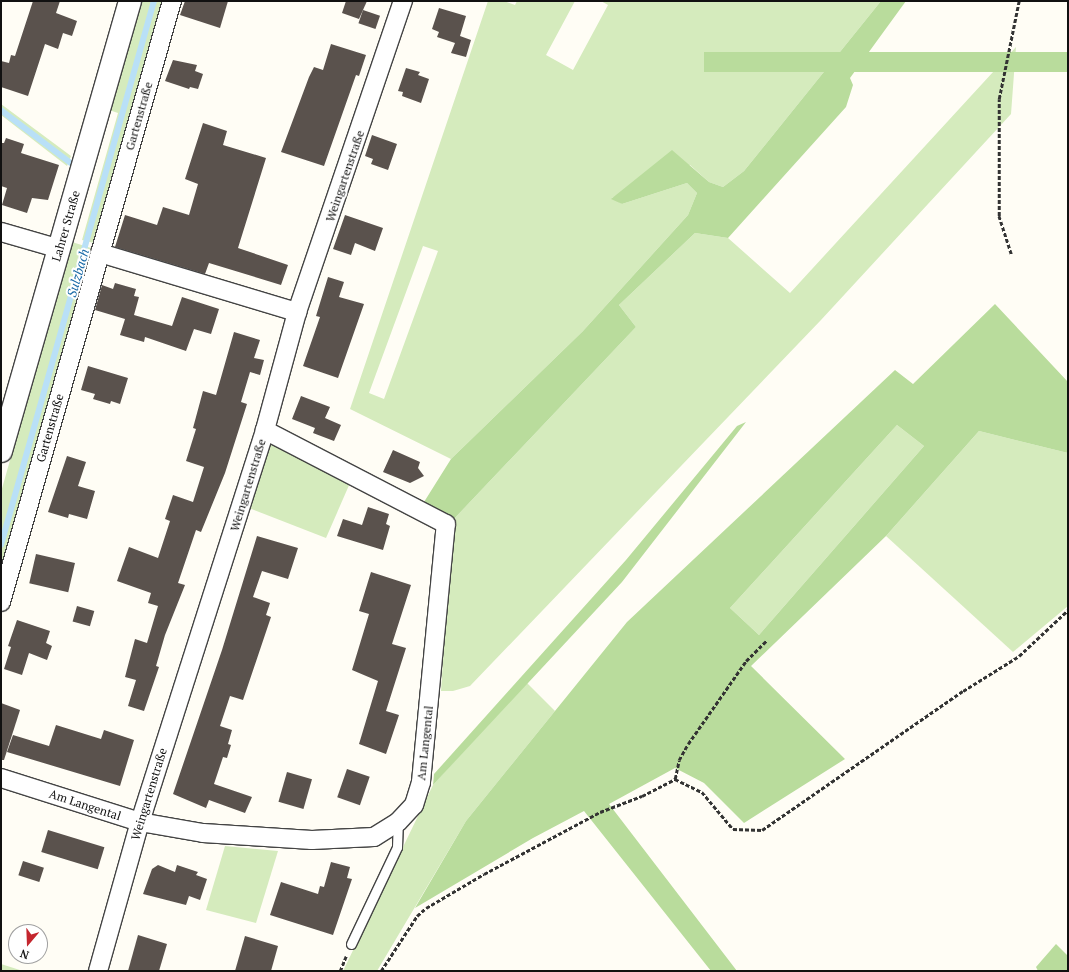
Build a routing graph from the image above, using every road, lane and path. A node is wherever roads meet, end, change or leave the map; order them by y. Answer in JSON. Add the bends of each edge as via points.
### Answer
{"nodes":[{"id":1,"x":130,"y":1,"type":"edge"},
{"id":2,"x":172,"y":1,"type":"edge"},
{"id":3,"x":404,"y":1,"type":"edge"},
{"id":4,"x":1019,"y":1,"type":"edge"},
{"id":5,"x":1,"y":232,"type":"edge"},
{"id":6,"x":60,"y":249,"type":"junction"},
{"id":7,"x":100,"y":253,"type":"junction"},
{"id":8,"x":1011,"y":254,"type":"dead end"},
{"id":9,"x":298,"y":312,"type":"junction"},
{"id":10,"x":265,"y":430,"type":"junction"},
{"id":11,"x":1,"y":451,"type":"edge"},
{"id":12,"x":1,"y":602,"type":"edge"},
{"id":13,"x":1068,"y":610,"type":"edge"},
{"id":14,"x":767,"y":640,"type":"dead end"},
{"id":15,"x":1,"y":778,"type":"edge"},
{"id":16,"x":675,"y":779,"type":"junction"},
{"id":17,"x":140,"y":822,"type":"junction"},
{"id":18,"x":398,"y":822,"type":"junction"},
{"id":19,"x":351,"y":944,"type":"dead end"},
{"id":20,"x":98,"y":971,"type":"edge"},
{"id":21,"x":381,"y":971,"type":"edge"}],
"edges":[{"from":1,"to":6,"type":"street","name":"Lahrer Straße"},
{"from":2,"to":7,"type":"street","name":"Gartenstraße"},
{"from":3,"to":9,"type":"street","name":"Weingartenstraße"},
{"from":4,"to":8,"type":"path","via":[[999,99],[999,216]]},
{"from":5,"to":6,"type":"street"},
{"from":6,"to":11,"type":"street","name":"Lahrer Straße"},
{"from":7,"to":9,"type":"street"},
{"from":7,"to":12,"type":"street","name":"Gartenstraße"},
{"from":9,"to":10,"type":"street","name":"Weingartenstraße"},
{"from":10,"to":17,"type":"street","name":"Weingartenstraße"},
{"from":10,"to":18,"type":"street","name":"Am Langental","via":[[446,524],[422,782],[414,805]]},
{"from":13,"to":16,"type":"path","via":[[1019,656],[963,691],[762,830],[733,829],[702,792]]},
{"from":14,"to":16,"type":"path","via":[[746,661],[688,744],[679,760]]},
{"from":15,"to":17,"type":"street","name":"Am Langental"},
{"from":16,"to":21,"type":"path","via":[[642,796],[600,812],[426,908],[413,922]]},
{"from":17,"to":18,"type":"street","name":"Am Langental","via":[[203,833],[312,840],[374,837]]},
{"from":17,"to":20,"type":"street","name":"Weingartenstraße"},
{"from":18,"to":19,"type":"lane","via":[[397,847]]}]}
